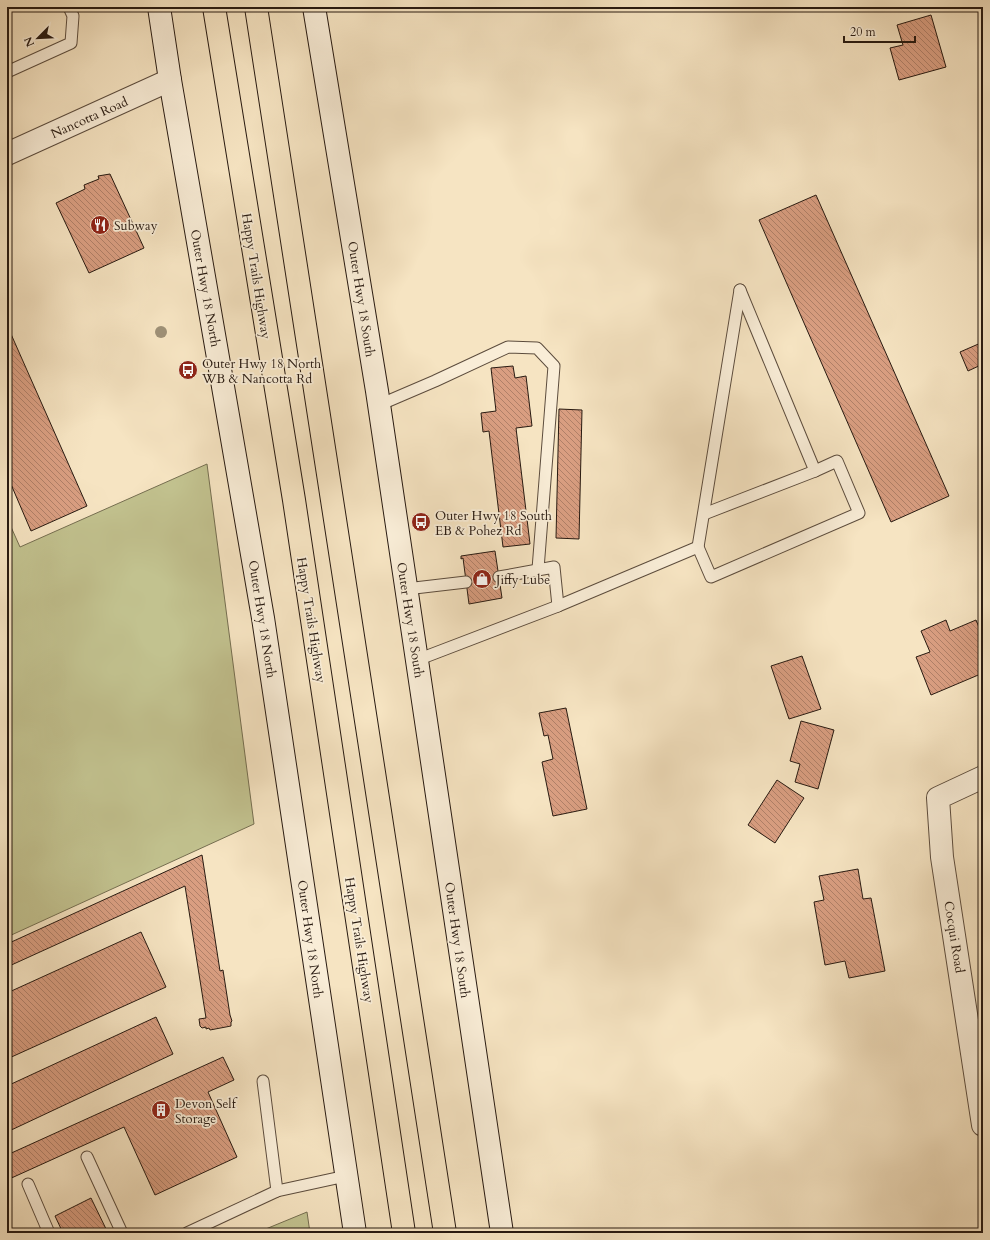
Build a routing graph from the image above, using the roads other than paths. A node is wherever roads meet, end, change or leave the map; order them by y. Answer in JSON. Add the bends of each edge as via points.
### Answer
{"nodes":[{"id":1,"x":69,"y":7,"type":"edge"},
{"id":2,"x":159,"y":7,"type":"edge"},
{"id":3,"x":214,"y":7,"type":"edge"},
{"id":4,"x":256,"y":7,"type":"edge"},
{"id":5,"x":314,"y":7,"type":"edge"},
{"id":6,"x":7,"y":72,"type":"edge"},
{"id":7,"x":170,"y":80,"type":"junction"},
{"id":8,"x":7,"y":154,"type":"edge"},
{"id":9,"x":378,"y":405,"type":"junction"},
{"id":10,"x":815,"y":471,"type":"junction"},
{"id":11,"x":704,"y":514,"type":"junction"},
{"id":12,"x":698,"y":547,"type":"junction"},
{"id":13,"x":538,"y":569,"type":"junction"},
{"id":14,"x":499,"y":577,"type":"dead end"},
{"id":15,"x":466,"y":582,"type":"dead end"},
{"id":16,"x":406,"y":589,"type":"junction"},
{"id":17,"x":558,"y":606,"type":"junction"},
{"id":18,"x":417,"y":660,"type":"junction"},
{"id":19,"x":983,"y":777,"type":"edge"},
{"id":20,"x":263,"y":1081,"type":"dead end"},
{"id":21,"x":983,"y":1125,"type":"edge"},
{"id":22,"x":87,"y":1157,"type":"dead end"},
{"id":23,"x":346,"y":1176,"type":"junction"},
{"id":24,"x":28,"y":1184,"type":"dead end"},
{"id":25,"x":277,"y":1191,"type":"junction"},
{"id":26,"x":49,"y":1233,"type":"edge"},
{"id":27,"x":122,"y":1233,"type":"edge"},
{"id":28,"x":187,"y":1233,"type":"edge"},
{"id":29,"x":355,"y":1233,"type":"edge"},
{"id":30,"x":404,"y":1233,"type":"edge"},
{"id":31,"x":445,"y":1233,"type":"edge"},
{"id":32,"x":502,"y":1233,"type":"edge"}],
"edges":[{"from":1,"to":6,"type":"lane","via":[[73,16],[71,43]]},
{"from":2,"to":7,"type":"street","name":"Outer Hwy 18 North"},
{"from":3,"to":30,"type":"main road","name":"Happy Trails Highway","via":[[294,500]]},
{"from":4,"to":31,"type":"main road"},
{"from":5,"to":9,"type":"street","name":"Outer Hwy 18 South"},
{"from":7,"to":8,"type":"street","name":"Nancotta Road"},
{"from":7,"to":23,"type":"street","name":"Outer Hwy 18 North","via":[[263,618]]},
{"from":9,"to":13,"type":"lane","via":[[508,347],[537,348],[541,352],[554,366]]},
{"from":9,"to":16,"type":"street","name":"Outer Hwy 18 South"},
{"from":10,"to":11,"type":"lane"},
{"from":10,"to":11,"type":"lane","via":[[740,290]]},
{"from":10,"to":12,"type":"lane","via":[[837,461],[859,513],[711,577]]},
{"from":11,"to":12,"type":"lane"},
{"from":12,"to":17,"type":"lane"},
{"from":13,"to":14,"type":"lane"},
{"from":13,"to":17,"type":"lane","via":[[554,567]]},
{"from":15,"to":16,"type":"lane"},
{"from":16,"to":18,"type":"street","name":"Outer Hwy 18 South"},
{"from":17,"to":18,"type":"lane"},
{"from":18,"to":32,"type":"street","name":"Outer Hwy 18 South"},
{"from":19,"to":21,"type":"street","name":"Cocqui Road","via":[[938,798],[942,857]]},
{"from":20,"to":25,"type":"lane"},
{"from":22,"to":27,"type":"lane"},
{"from":23,"to":25,"type":"lane"},
{"from":23,"to":29,"type":"street","name":"Outer Hwy 18 North"},
{"from":24,"to":26,"type":"lane"},
{"from":25,"to":28,"type":"lane"}]}
